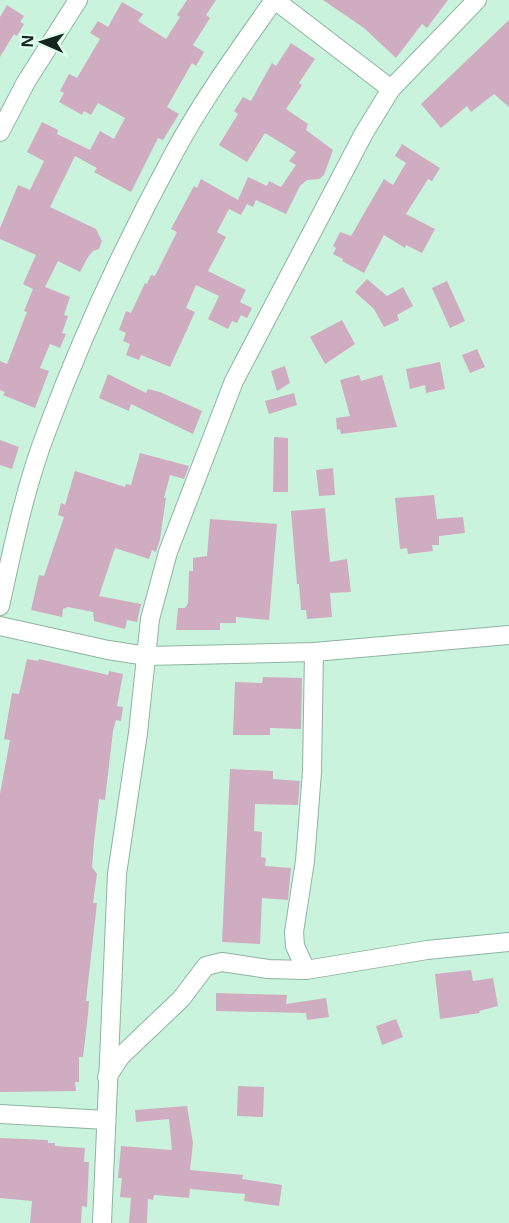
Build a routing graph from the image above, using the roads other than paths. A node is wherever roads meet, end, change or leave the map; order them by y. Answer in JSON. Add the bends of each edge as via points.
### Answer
{"nodes":[{"id":1,"x":78,"y":0,"type":"edge"},
{"id":2,"x":275,"y":0,"type":"edge"},
{"id":3,"x":477,"y":0,"type":"edge"},
{"id":4,"x":391,"y":89,"type":"junction"},
{"id":5,"x":0,"y":132,"type":"edge"},
{"id":6,"x":0,"y":606,"type":"edge"},
{"id":7,"x":0,"y":626,"type":"edge"},
{"id":8,"x":509,"y":635,"type":"edge"},
{"id":9,"x":314,"y":652,"type":"junction"},
{"id":10,"x":147,"y":656,"type":"junction"},
{"id":11,"x":509,"y":942,"type":"edge"},
{"id":12,"x":306,"y":970,"type":"junction"},
{"id":13,"x":107,"y":1077,"type":"junction"},
{"id":14,"x":0,"y":1114,"type":"edge"},
{"id":15,"x":106,"y":1120,"type":"junction"},
{"id":16,"x":102,"y":1223,"type":"edge"}],
"edges":[{"from":1,"to":5,"type":"street","via":[[26,82]]},
{"from":2,"to":4,"type":"street"},
{"from":2,"to":6,"type":"street","via":[[219,78],[174,152],[94,319],[46,430],[21,513]]},
{"from":3,"to":4,"type":"street"},
{"from":4,"to":10,"type":"street","via":[[333,189],[234,381],[168,552],[154,602]]},
{"from":7,"to":10,"type":"street"},
{"from":8,"to":9,"type":"street"},
{"from":9,"to":10,"type":"street"},
{"from":9,"to":12,"type":"street","via":[[312,772],[294,932],[295,946]]},
{"from":10,"to":13,"type":"street","via":[[117,874]]},
{"from":11,"to":12,"type":"street","via":[[427,950]]},
{"from":12,"to":13,"type":"street","via":[[222,962],[206,966],[181,999],[121,1056]]},
{"from":13,"to":15,"type":"street"},
{"from":14,"to":15,"type":"street"},
{"from":15,"to":16,"type":"street"}]}
